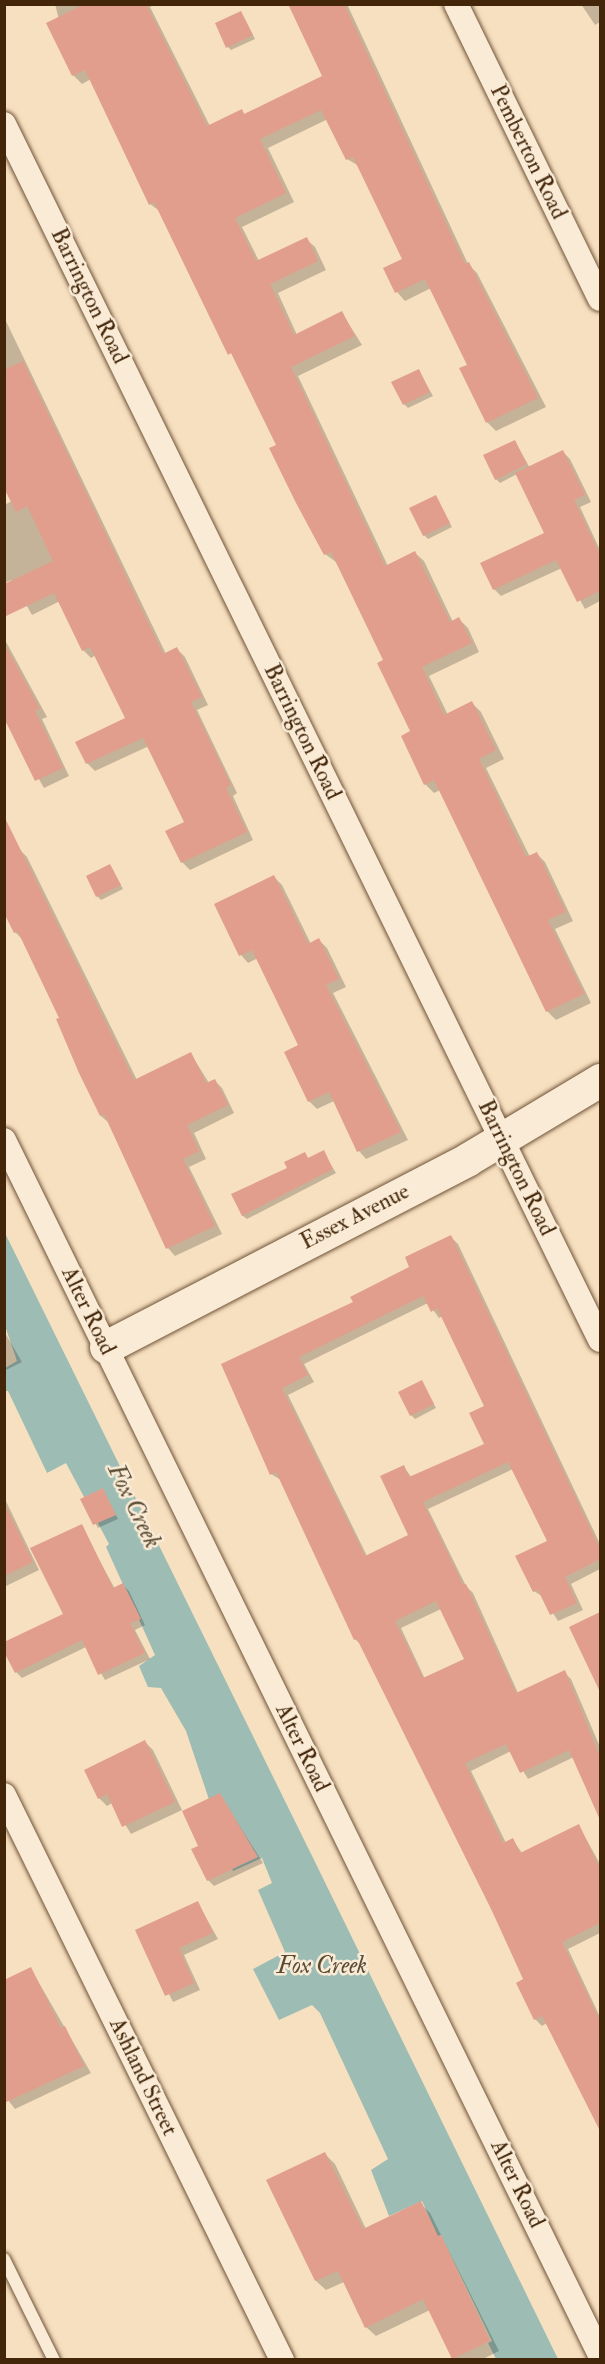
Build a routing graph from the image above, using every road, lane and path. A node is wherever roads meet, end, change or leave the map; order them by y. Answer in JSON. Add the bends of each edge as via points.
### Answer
{"nodes":[{"id":1,"x":456,"y":4,"type":"edge"},
{"id":2,"x":4,"y":124,"type":"edge"},
{"id":3,"x":600,"y":299,"type":"edge"},
{"id":4,"x":600,"y":1080,"type":"edge"},
{"id":5,"x":502,"y":1139,"type":"junction"},
{"id":6,"x":4,"y":1140,"type":"edge"},
{"id":7,"x":600,"y":1340,"type":"edge"},
{"id":8,"x":106,"y":1347,"type":"junction"},
{"id":9,"x":4,"y":1795,"type":"edge"},
{"id":10,"x":4,"y":2259,"type":"edge"},
{"id":11,"x":600,"y":2355,"type":"edge"},
{"id":12,"x":54,"y":2360,"type":"edge"},
{"id":13,"x":282,"y":2360,"type":"edge"}],
"edges":[{"from":1,"to":3,"type":"street","name":"Pemberton Road"},
{"from":2,"to":5,"type":"street","name":"Barrington Road"},
{"from":4,"to":5,"type":"street","name":"Essex Avenue"},
{"from":5,"to":7,"type":"street","name":"Barrington Road"},
{"from":5,"to":8,"type":"street","name":"Essex Avenue"},
{"from":6,"to":8,"type":"street","name":"Alter Road"},
{"from":8,"to":11,"type":"street","name":"Alter Road"},
{"from":9,"to":13,"type":"street","name":"Ashland Street"},
{"from":10,"to":12,"type":"lane"}]}
